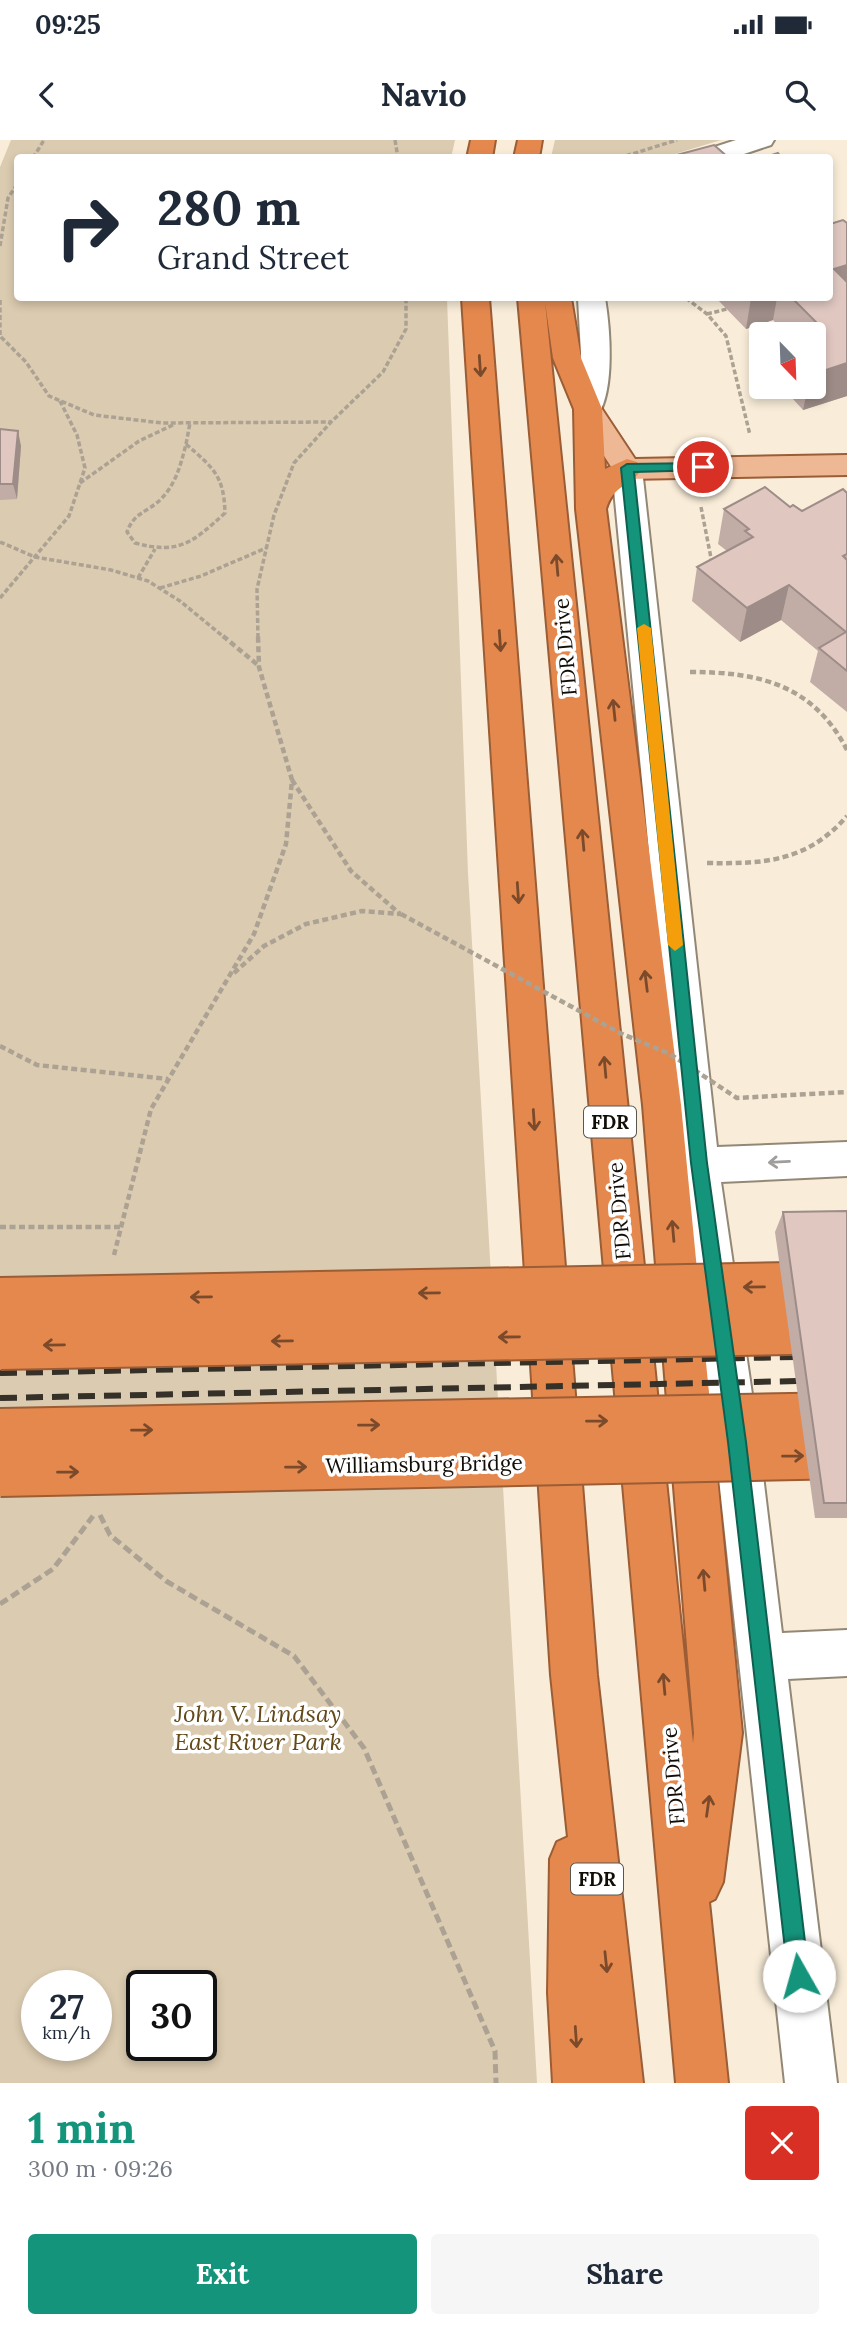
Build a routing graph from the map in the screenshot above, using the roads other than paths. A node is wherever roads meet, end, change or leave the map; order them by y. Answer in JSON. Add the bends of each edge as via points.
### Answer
{"nodes":[{"id":1,"x":762,"y":140,"type":"edge"},
{"id":2,"x":718,"y":154,"type":"edge"},
{"id":3,"x":475,"y":301,"type":"edge"},
{"id":4,"x":531,"y":301,"type":"edge"},
{"id":5,"x":558,"y":301,"type":"edge"},
{"id":6,"x":592,"y":301,"type":"edge"},
{"id":7,"x":589,"y":409,"type":"junction"},
{"id":8,"x":847,"y":465,"type":"edge"},
{"id":9,"x":627,"y":468,"type":"junction"},
{"id":10,"x":591,"y":509,"type":"junction"},
{"id":11,"x":847,"y":1159,"type":"edge"},
{"id":12,"x":699,"y":1163,"type":"junction"},
{"id":13,"x":847,"y":1285,"type":"edge"},
{"id":14,"x":0,"y":1301,"type":"edge"},
{"id":15,"x":847,"y":1330,"type":"edge"},
{"id":16,"x":0,"y":1346,"type":"edge"},
{"id":17,"x":847,"y":1416,"type":"edge"},
{"id":18,"x":639,"y":1420,"type":"junction"},
{"id":19,"x":0,"y":1432,"type":"edge"},
{"id":20,"x":847,"y":1455,"type":"edge"},
{"id":21,"x":0,"y":1473,"type":"edge"},
{"id":22,"x":847,"y":1653,"type":"edge"},
{"id":23,"x":761,"y":1657,"type":"junction"},
{"id":24,"x":574,"y":1675,"type":"junction"},
{"id":25,"x":689,"y":1947,"type":"junction"},
{"id":26,"x":579,"y":2083,"type":"edge"},
{"id":27,"x":617,"y":2083,"type":"edge"},
{"id":28,"x":702,"y":2083,"type":"edge"},
{"id":29,"x":811,"y":2083,"type":"edge"}],
"edges":[{"from":1,"to":2,"type":"street"},
{"from":3,"to":24,"type":"highway","number":"FDR","one_way":true},
{"from":18,"to":4,"type":"highway","name":"FDR Drive","number":"FDR","one_way":true},
{"from":5,"to":7,"type":"highway","via":[[567,358]]},
{"from":6,"to":7,"type":"street","via":[[598,344]]},
{"from":7,"to":9,"type":"main road"},
{"from":7,"to":10,"type":"highway"},
{"from":8,"to":9,"type":"main road"},
{"from":9,"to":10,"type":"highway","via":[[606,482]]},
{"from":9,"to":12,"type":"street"},
{"from":25,"to":10,"type":"highway","one_way":true,"via":[[718,1733],[662,1105]]},
{"from":11,"to":12,"type":"street","one_way":true},
{"from":12,"to":23,"type":"street"},
{"from":13,"to":14,"type":"highway","one_way":true,"bridge":true},
{"from":15,"to":16,"type":"highway","one_way":true,"bridge":true},
{"from":17,"to":18,"type":"highway","name":"Williamsburg Bridge","bridge":true},
{"from":19,"to":18,"type":"highway","name":"Williamsburg Bridge","one_way":true,"bridge":true},
{"from":25,"to":18,"type":"highway","name":"FDR Drive","number":"FDR","one_way":true},
{"from":21,"to":20,"type":"highway","name":"Williamsburg Bridge","one_way":true,"bridge":true},
{"from":22,"to":23,"type":"street"},
{"from":23,"to":29,"type":"street"},
{"from":24,"to":26,"type":"highway","one_way":true,"via":[[573,1993]]},
{"from":24,"to":27,"type":"highway","number":"FDR","one_way":true},
{"from":25,"to":28,"type":"highway","name":"FDR Drive","number":"FDR"}]}
